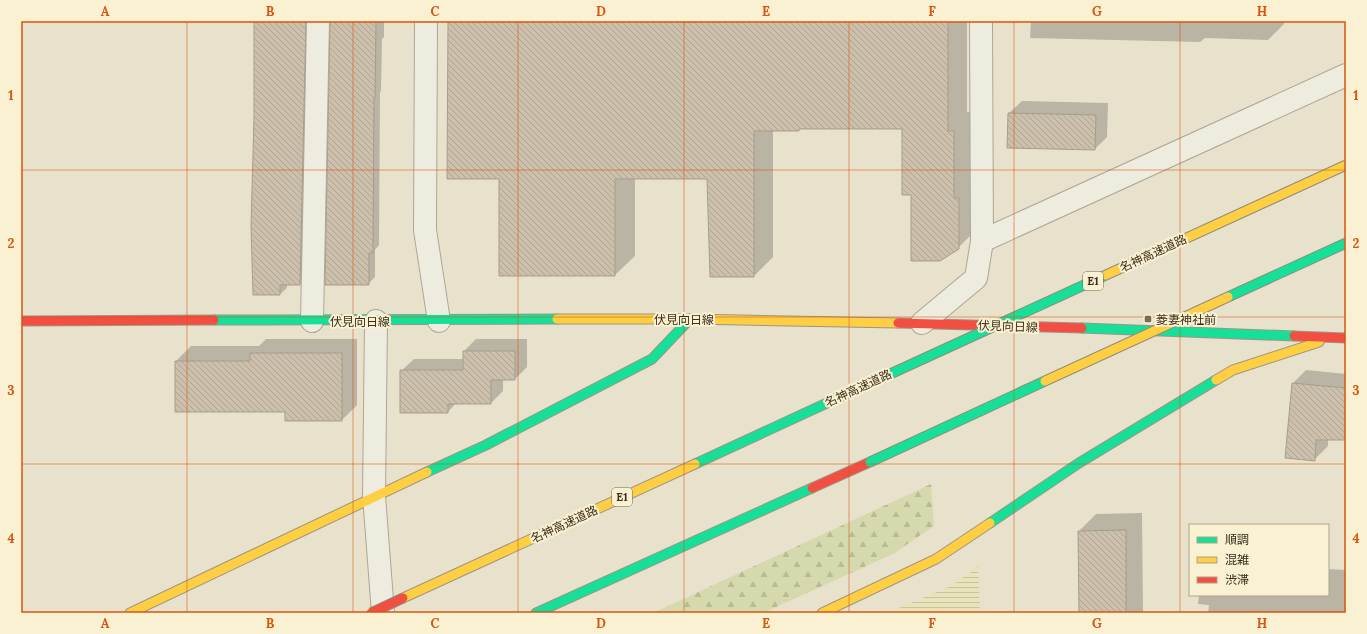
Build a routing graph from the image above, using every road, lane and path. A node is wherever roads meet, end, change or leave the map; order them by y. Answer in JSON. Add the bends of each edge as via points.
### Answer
{"nodes":[{"id":1,"x":318,"y":21,"type":"edge"},
{"id":2,"x":426,"y":21,"type":"edge"},
{"id":3,"x":981,"y":21,"type":"edge"},
{"id":4,"x":1346,"y":75,"type":"edge"},
{"id":5,"x":1346,"y":165,"type":"edge"},
{"id":6,"x":982,"y":241,"type":"junction"},
{"id":7,"x":1346,"y":243,"type":"edge"},
{"id":8,"x":690,"y":319,"type":"junction"},
{"id":9,"x":21,"y":321,"type":"edge"},
{"id":10,"x":312,"y":321,"type":"junction"},
{"id":11,"x":376,"y":321,"type":"junction"},
{"id":12,"x":439,"y":321,"type":"junction"},
{"id":13,"x":922,"y":323,"type":"junction"},
{"id":14,"x":1346,"y":327,"type":"edge"},
{"id":15,"x":1333,"y":337,"type":"junction"},
{"id":16,"x":1346,"y":338,"type":"edge"},
{"id":17,"x":374,"y":496,"type":"junction"},
{"id":18,"x":130,"y":613,"type":"edge"},
{"id":19,"x":371,"y":613,"type":"edge"},
{"id":20,"x":383,"y":613,"type":"edge"},
{"id":21,"x":536,"y":613,"type":"edge"},
{"id":22,"x":822,"y":613,"type":"edge"}],
"edges":[{"from":1,"to":10,"type":"street"},
{"from":2,"to":12,"type":"street","via":[[425,230]]},
{"from":3,"to":6,"type":"street"},
{"from":4,"to":6,"type":"street"},
{"from":5,"to":19,"type":"main road","name":"名神高速道路","number":"E1","bridge":true},
{"from":6,"to":13,"type":"street","via":[[976,278]]},
{"from":7,"to":21,"type":"main road","bridge":true},
{"from":8,"to":12,"type":"main road","name":"伏見向日線"},
{"from":8,"to":13,"type":"main road","name":"伏見向日線"},
{"from":8,"to":17,"type":"main road","via":[[652,359],[486,445]]},
{"from":9,"to":10,"type":"main road","name":"伏見向日線"},
{"from":10,"to":11,"type":"main road","name":"伏見向日線"},
{"from":11,"to":12,"type":"main road","name":"伏見向日線"},
{"from":11,"to":17,"type":"street"},
{"from":13,"to":15,"type":"main road","name":"伏見向日線"},
{"from":14,"to":15,"type":"main road"},
{"from":15,"to":16,"type":"main road","name":"伏見向日線"},
{"from":15,"to":22,"type":"main road","via":[[1233,370],[1079,463],[936,560]]},
{"from":17,"to":18,"type":"main road"},
{"from":17,"to":20,"type":"street"}]}
